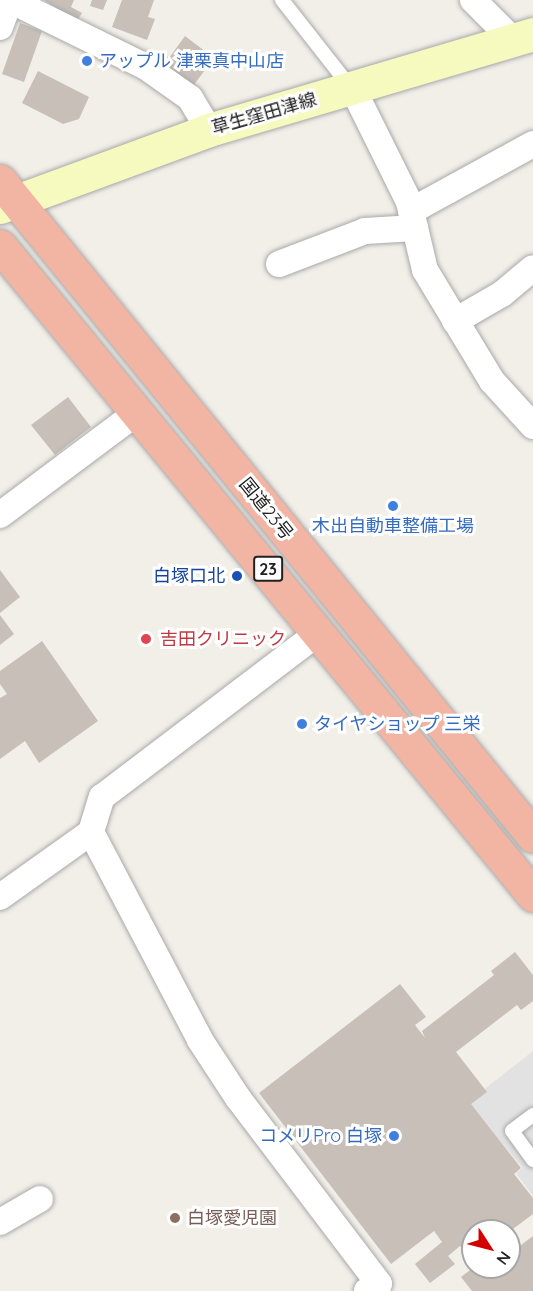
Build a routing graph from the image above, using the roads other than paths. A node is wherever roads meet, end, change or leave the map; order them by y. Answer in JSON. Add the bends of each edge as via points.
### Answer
{"nodes":[{"id":1,"x":10,"y":0,"type":"edge"},
{"id":2,"x":282,"y":0,"type":"edge"},
{"id":3,"x":473,"y":0,"type":"edge"},
{"id":4,"x":0,"y":27,"type":"edge"},
{"id":5,"x":523,"y":37,"type":"edge"},
{"id":6,"x":353,"y":89,"type":"junction"},
{"id":7,"x":209,"y":130,"type":"junction"},
{"id":8,"x":533,"y":144,"type":"edge"},
{"id":9,"x":5,"y":196,"type":"edge"},
{"id":10,"x":413,"y":220,"type":"junction"},
{"id":11,"x":0,"y":246,"type":"edge"},
{"id":12,"x":279,"y":264,"type":"dead end"},
{"id":13,"x":533,"y":268,"type":"edge"},
{"id":14,"x":455,"y":321,"type":"junction"},
{"id":15,"x":139,"y":411,"type":"junction"},
{"id":16,"x":533,"y":426,"type":"edge"},
{"id":17,"x":0,"y":515,"type":"edge"},
{"id":18,"x":319,"y":632,"type":"junction"},
{"id":19,"x":91,"y":832,"type":"junction"},
{"id":20,"x":533,"y":836,"type":"edge"},
{"id":21,"x":533,"y":895,"type":"edge"},
{"id":22,"x":0,"y":897,"type":"edge"},
{"id":23,"x":533,"y":1115,"type":"edge"},
{"id":24,"x":533,"y":1160,"type":"edge"},
{"id":25,"x":40,"y":1199,"type":"dead end"},
{"id":26,"x":0,"y":1222,"type":"edge"},
{"id":27,"x":367,"y":1291,"type":"edge"}],
"edges":[{"from":1,"to":4,"type":"street"},
{"from":1,"to":7,"type":"street","via":[[146,67],[190,98]]},
{"from":2,"to":6,"type":"lane"},
{"from":3,"to":5,"type":"street"},
{"from":5,"to":6,"type":"main road","name":"草生窪田津線"},
{"from":6,"to":7,"type":"main road","name":"草生窪田津線"},
{"from":6,"to":10,"type":"street"},
{"from":7,"to":9,"type":"main road","name":"草生窪田津線"},
{"from":8,"to":10,"type":"street"},
{"from":9,"to":20,"type":"highway","name":"国道23号","number":"23"},
{"from":10,"to":12,"type":"street","via":[[365,231]]},
{"from":10,"to":14,"type":"street","via":[[425,270]]},
{"from":11,"to":15,"type":"highway","name":"国道23号","number":"23"},
{"from":13,"to":14,"type":"street","via":[[502,294]]},
{"from":14,"to":16,"type":"street","via":[[492,381]]},
{"from":15,"to":17,"type":"street"},
{"from":15,"to":18,"type":"highway","name":"国道23号","number":"23"},
{"from":18,"to":19,"type":"street","via":[[102,797]]},
{"from":18,"to":21,"type":"highway","name":"国道23号","number":"23"},
{"from":19,"to":22,"type":"street"},
{"from":19,"to":27,"type":"street","via":[[200,1040],[238,1098],[379,1284]]},
{"from":23,"to":24,"type":"lane","via":[[512,1131]]},
{"from":25,"to":26,"type":"street"}]}
